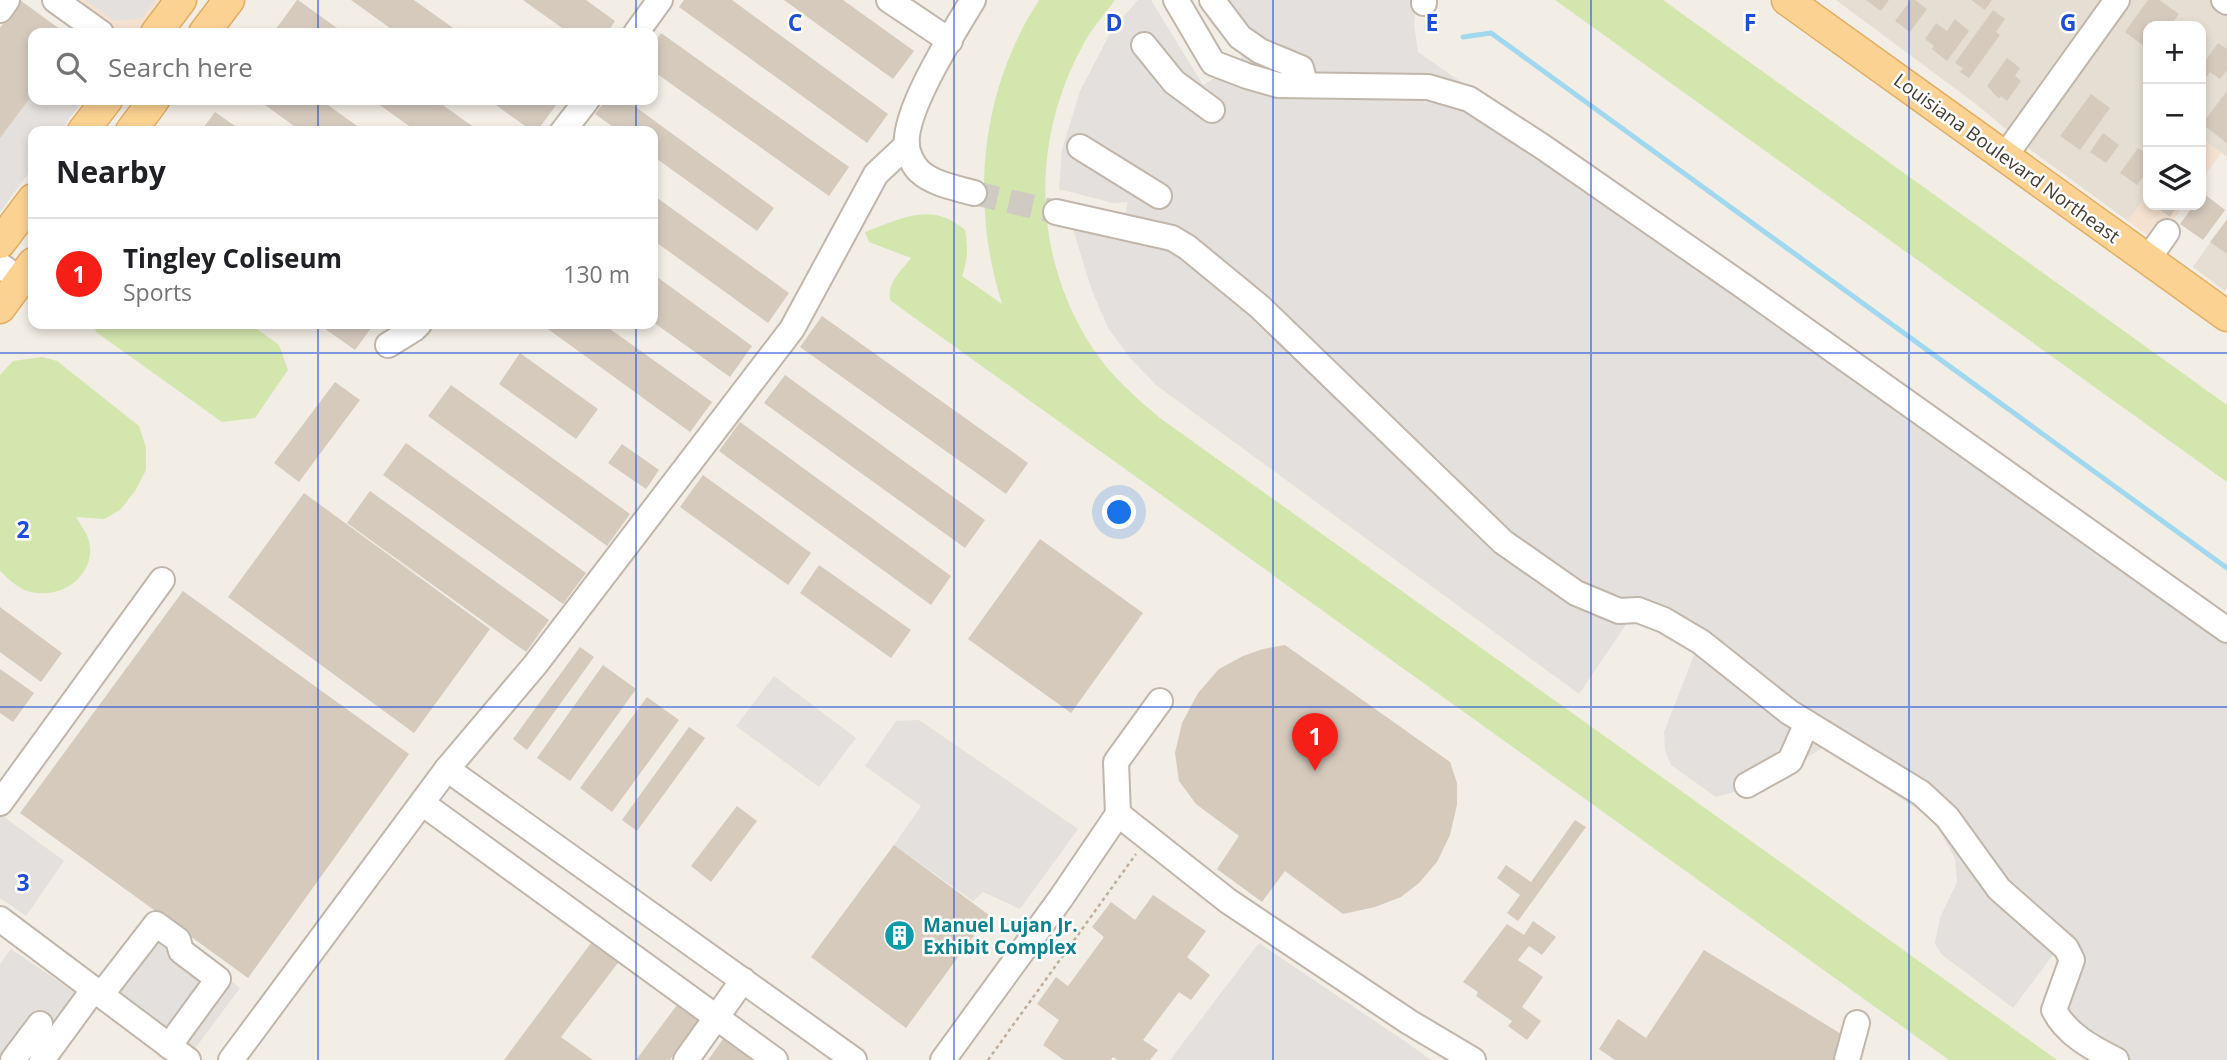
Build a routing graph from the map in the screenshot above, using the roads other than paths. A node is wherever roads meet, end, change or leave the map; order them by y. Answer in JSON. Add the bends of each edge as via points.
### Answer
{"nodes":[{"id":1,"x":7,"y":0,"type":"edge"},
{"id":2,"x":55,"y":0,"type":"edge"},
{"id":3,"x":229,"y":0,"type":"edge"},
{"id":4,"x":660,"y":0,"type":"edge"},
{"id":5,"x":889,"y":0,"type":"edge"},
{"id":6,"x":973,"y":0,"type":"edge"},
{"id":7,"x":1177,"y":0,"type":"edge"},
{"id":8,"x":1212,"y":0,"type":"edge"},
{"id":9,"x":1787,"y":0,"type":"edge"},
{"id":10,"x":2116,"y":0,"type":"edge"},
{"id":11,"x":173,"y":3,"type":"edge"},
{"id":12,"x":0,"y":10,"type":"edge"},
{"id":13,"x":94,"y":28,"type":"edge"},
{"id":14,"x":159,"y":28,"type":"edge"},
{"id":15,"x":208,"y":28,"type":"edge"},
{"id":16,"x":640,"y":28,"type":"edge"},
{"id":17,"x":950,"y":41,"type":"junction"},
{"id":18,"x":1144,"y":45,"type":"dead end"},
{"id":19,"x":1305,"y":84,"type":"junction"},
{"id":20,"x":103,"y":105,"type":"edge"},
{"id":21,"x":150,"y":105,"type":"edge"},
{"id":22,"x":583,"y":105,"type":"edge"},
{"id":23,"x":1212,"y":110,"type":"dead end"},
{"id":24,"x":87,"y":126,"type":"edge"},
{"id":25,"x":135,"y":126,"type":"edge"},
{"id":26,"x":568,"y":126,"type":"edge"},
{"id":27,"x":907,"y":145,"type":"junction"},
{"id":28,"x":1080,"y":147,"type":"dead end"},
{"id":29,"x":2005,"y":156,"type":"junction"},
{"id":30,"x":974,"y":193,"type":"tunnel mouth"},
{"id":31,"x":1159,"y":196,"type":"dead end"},
{"id":32,"x":28,"y":206,"type":"edge"},
{"id":33,"x":1056,"y":212,"type":"tunnel mouth"},
{"id":34,"x":2167,"y":232,"type":"dead end"},
{"id":35,"x":0,"y":243,"type":"edge"},
{"id":36,"x":2148,"y":259,"type":"junction"},
{"id":37,"x":18,"y":269,"type":"edge"},
{"id":38,"x":0,"y":308,"type":"edge"},
{"id":39,"x":2227,"y":316,"type":"edge"},
{"id":40,"x":414,"y":329,"type":"edge"},
{"id":41,"x":388,"y":345,"type":"dead end"},
{"id":42,"x":162,"y":580,"type":"dead end"},
{"id":43,"x":2227,"y":630,"type":"edge"},
{"id":44,"x":1160,"y":701,"type":"dead end"},
{"id":45,"x":1807,"y":723,"type":"junction"},
{"id":46,"x":447,"y":769,"type":"junction"},
{"id":47,"x":1747,"y":785,"type":"dead end"},
{"id":48,"x":0,"y":803,"type":"edge"},
{"id":49,"x":422,"y":803,"type":"junction"},
{"id":50,"x":1118,"y":814,"type":"junction"},
{"id":51,"x":0,"y":919,"type":"edge"},
{"id":52,"x":743,"y":980,"type":"junction"},
{"id":53,"x":97,"y":992,"type":"junction"},
{"id":54,"x":716,"y":1016,"type":"junction"},
{"id":55,"x":1857,"y":1023,"type":"dead end"},
{"id":56,"x":40,"y":1024,"type":"dead end"},
{"id":57,"x":178,"y":1053,"type":"edge"},
{"id":58,"x":13,"y":1060,"type":"edge"},
{"id":59,"x":42,"y":1060,"type":"edge"},
{"id":60,"x":231,"y":1060,"type":"edge"},
{"id":61,"x":686,"y":1060,"type":"edge"},
{"id":62,"x":775,"y":1060,"type":"edge"},
{"id":63,"x":854,"y":1060,"type":"edge"},
{"id":64,"x":943,"y":1060,"type":"edge"},
{"id":65,"x":1473,"y":1060,"type":"edge"},
{"id":66,"x":1847,"y":1060,"type":"edge"},
{"id":67,"x":2116,"y":1060,"type":"edge"}],
"edges":[{"from":1,"to":12,"type":"street"},
{"from":2,"to":13,"type":"street"},
{"from":3,"to":15,"type":"main road"},
{"from":4,"to":16,"type":"street"},
{"from":5,"to":17,"type":"street"},
{"from":6,"to":17,"type":"street"},
{"from":7,"to":19,"type":"street","via":[[1213,63],[1278,85]]},
{"from":8,"to":19,"type":"street","via":[[1240,37],[1301,68]]},
{"from":9,"to":29,"type":"main road","name":"Louisiana Boulevard Northeast"},
{"from":10,"to":29,"type":"street"},
{"from":11,"to":14,"type":"main road"},
{"from":17,"to":27,"type":"street","via":[[918,99]]},
{"from":18,"to":23,"type":"street","via":[[1174,82]]},
{"from":19,"to":43,"type":"street","via":[[1428,86],[1469,99],[1746,288]]},
{"from":20,"to":24,"type":"main road"},
{"from":21,"to":25,"type":"main road"},
{"from":22,"to":26,"type":"street"},
{"from":27,"to":30,"type":"street","via":[[920,172]]},
{"from":27,"to":46,"type":"street","via":[[876,174],[792,329],[535,664]]},
{"from":28,"to":31,"type":"street"},
{"from":29,"to":36,"type":"main road","name":"Louisiana Boulevard Northeast"},
{"from":32,"to":35,"type":"main road"},
{"from":33,"to":45,"type":"street","via":[[1161,235],[1187,247],[1309,352],[1503,542],[1576,593],[1619,611],[1639,610],[1701,642]]},
{"from":34,"to":36,"type":"street"},
{"from":36,"to":39,"type":"main road","name":"Louisiana Boulevard Northeast"},
{"from":37,"to":38,"type":"main road"},
{"from":40,"to":41,"type":"street"},
{"from":42,"to":48,"type":"street"},
{"from":44,"to":50,"type":"street","via":[[1116,762]]},
{"from":45,"to":47,"type":"street","via":[[1790,761]]},
{"from":45,"to":67,"type":"street","via":[[1890,772],[1947,817],[1999,889],[2066,948],[2072,960],[2053,1010],[2060,1022],[2092,1048]]},
{"from":46,"to":49,"type":"street"},
{"from":46,"to":52,"type":"street"},
{"from":49,"to":54,"type":"street"},
{"from":49,"to":60,"type":"street"},
{"from":50,"to":64,"type":"street"},
{"from":50,"to":65,"type":"street","via":[[1228,901]]},
{"from":51,"to":53,"type":"street"},
{"from":52,"to":54,"type":"street"},
{"from":52,"to":63,"type":"street"},
{"from":53,"to":57,"type":"street"},
{"from":53,"to":57,"type":"street","via":[[156,924],[177,940],[181,951],[218,979]]},
{"from":53,"to":59,"type":"street"},
{"from":54,"to":61,"type":"street"},
{"from":54,"to":62,"type":"street"},
{"from":55,"to":66,"type":"street"},
{"from":56,"to":58,"type":"street"}]}
